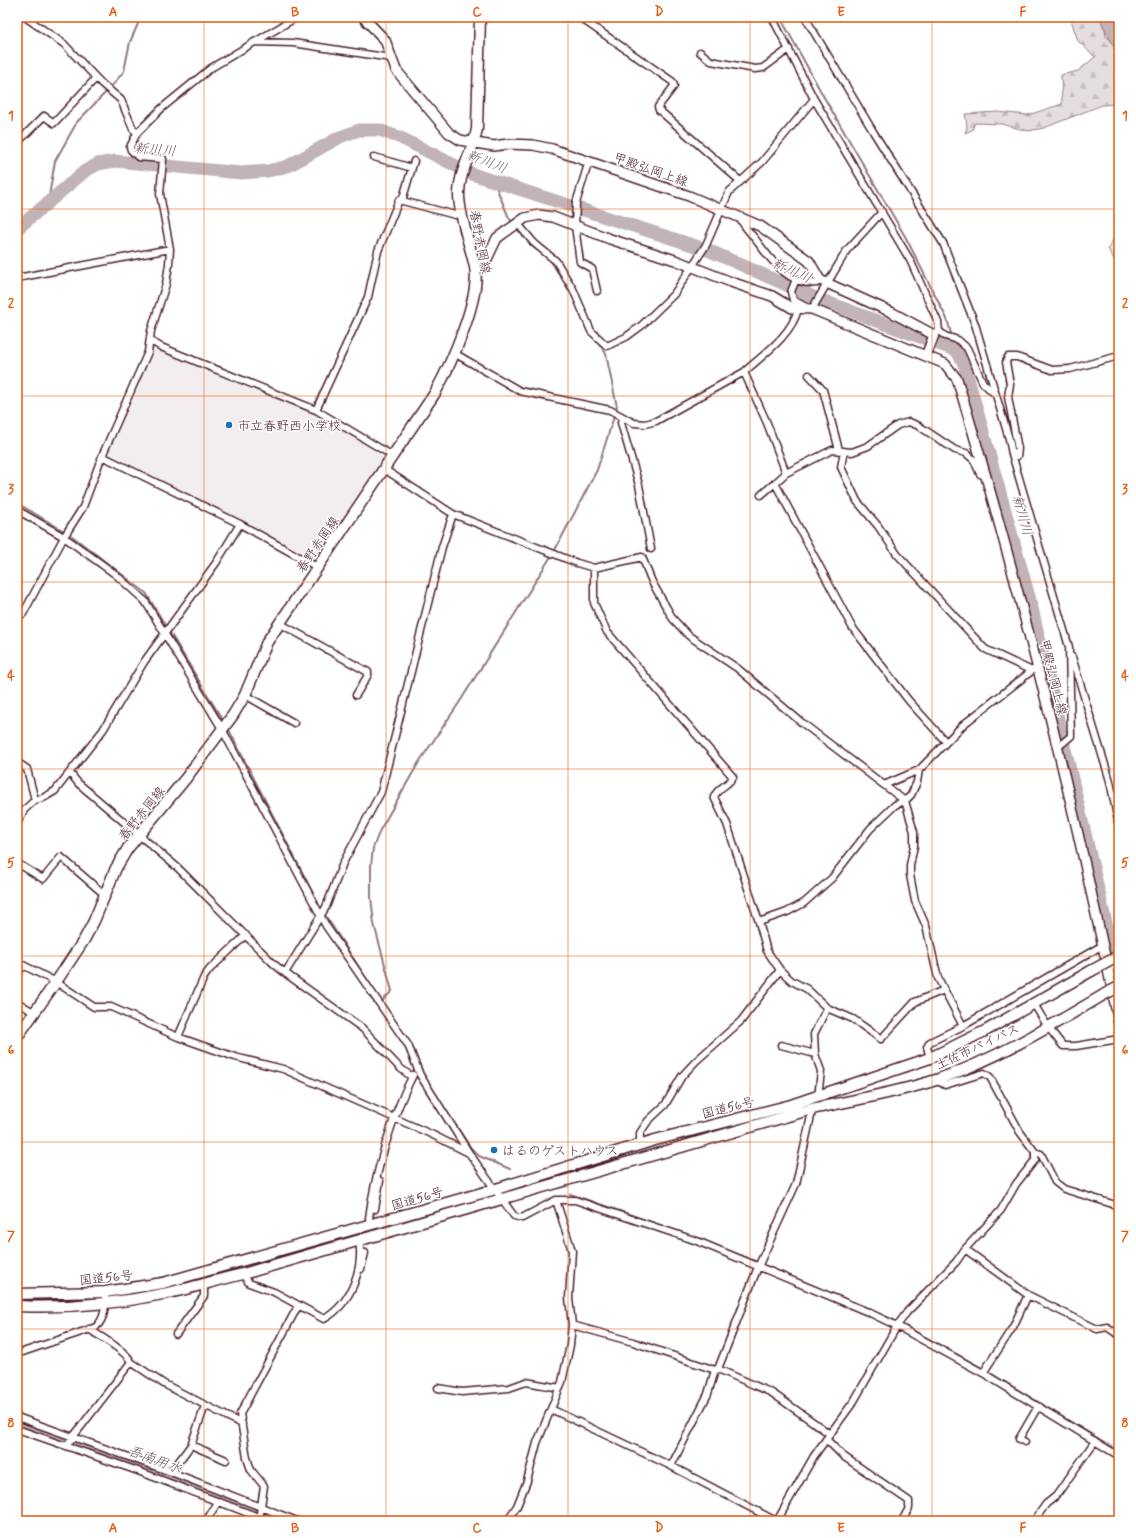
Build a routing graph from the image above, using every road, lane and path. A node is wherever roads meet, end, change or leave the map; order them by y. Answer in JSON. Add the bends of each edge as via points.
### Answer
{"nodes":[{"id":1,"x":25,"y":17,"type":"edge"},
{"id":2,"x":298,"y":17,"type":"edge"},
{"id":3,"x":363,"y":17,"type":"edge"},
{"id":4,"x":480,"y":17,"type":"edge"},
{"id":5,"x":579,"y":17,"type":"edge"},
{"id":6,"x":772,"y":17,"type":"edge"},
{"id":7,"x":805,"y":17,"type":"edge"},
{"id":8,"x":254,"y":42,"type":"junction"},
{"id":9,"x":788,"y":49,"type":"junction"},
{"id":10,"x":700,"y":52,"type":"dead end"},
{"id":11,"x":390,"y":58,"type":"junction"},
{"id":12,"x":96,"y":78,"type":"junction"},
{"id":13,"x":814,"y":98,"type":"junction"},
{"id":14,"x":137,"y":133,"type":"junction"},
{"id":15,"x":20,"y":140,"type":"dead end"},
{"id":16,"x":475,"y":143,"type":"junction"},
{"id":17,"x":374,"y":157,"type":"dead end"},
{"id":18,"x":414,"y":161,"type":"dead end"},
{"id":19,"x":589,"y":161,"type":"junction"},
{"id":20,"x":412,"y":168,"type":"junction"},
{"id":21,"x":740,"y":181,"type":"junction"},
{"id":22,"x":402,"y":201,"type":"junction"},
{"id":23,"x":721,"y":208,"type":"junction"},
{"id":24,"x":882,"y":212,"type":"junction"},
{"id":25,"x":461,"y":213,"type":"junction"},
{"id":26,"x":738,"y":216,"type":"junction"},
{"id":27,"x":515,"y":225,"type":"junction"},
{"id":28,"x":575,"y":226,"type":"junction"},
{"id":29,"x":170,"y":249,"type":"junction"},
{"id":30,"x":691,"y":267,"type":"junction"},
{"id":31,"x":475,"y":269,"type":"junction"},
{"id":32,"x":17,"y":278,"type":"edge"},
{"id":33,"x":796,"y":279,"type":"junction"},
{"id":34,"x":824,"y":282,"type":"junction"},
{"id":35,"x":597,"y":291,"type":"dead end"},
{"id":36,"x":805,"y":309,"type":"junction"},
{"id":37,"x":937,"y":333,"type":"junction"},
{"id":38,"x":151,"y":341,"type":"junction"},
{"id":39,"x":454,"y":353,"type":"junction"},
{"id":40,"x":926,"y":356,"type":"junction"},
{"id":41,"x":1119,"y":356,"type":"edge"},
{"id":42,"x":744,"y":372,"type":"junction"},
{"id":43,"x":809,"y":375,"type":"dead end"},
{"id":44,"x":996,"y":394,"type":"junction"},
{"id":45,"x":316,"y":410,"type":"junction"},
{"id":46,"x":621,"y":416,"type":"junction"},
{"id":47,"x":842,"y":450,"type":"junction"},
{"id":48,"x":1012,"y":454,"type":"junction"},
{"id":49,"x":102,"y":456,"type":"junction"},
{"id":50,"x":393,"y":456,"type":"junction"},
{"id":51,"x":384,"y":469,"type":"junction"},
{"id":52,"x":786,"y":474,"type":"junction"},
{"id":53,"x":987,"y":476,"type":"junction"},
{"id":54,"x":774,"y":483,"type":"junction"},
{"id":55,"x":761,"y":495,"type":"dead end"},
{"id":56,"x":17,"y":510,"type":"edge"},
{"id":57,"x":453,"y":514,"type":"junction"},
{"id":58,"x":240,"y":524,"type":"junction"},
{"id":59,"x":64,"y":537,"type":"junction"},
{"id":60,"x":651,"y":549,"type":"dead end"},
{"id":61,"x":317,"y":568,"type":"junction"},
{"id":62,"x":594,"y":568,"type":"junction"},
{"id":63,"x":17,"y":611,"type":"edge"},
{"id":64,"x":279,"y":623,"type":"junction"},
{"id":65,"x":165,"y":633,"type":"junction"},
{"id":66,"x":1069,"y":648,"type":"junction"},
{"id":67,"x":1035,"y":669,"type":"junction"},
{"id":68,"x":245,"y":695,"type":"junction"},
{"id":69,"x":356,"y":695,"type":"dead end"},
{"id":70,"x":294,"y":723,"type":"dead end"},
{"id":71,"x":222,"y":729,"type":"junction"},
{"id":72,"x":946,"y":742,"type":"junction"},
{"id":73,"x":1058,"y":747,"type":"junction"},
{"id":74,"x":17,"y":762,"type":"edge"},
{"id":75,"x":919,"y":770,"type":"junction"},
{"id":76,"x":70,"y":772,"type":"junction"},
{"id":77,"x":884,"y":785,"type":"junction"},
{"id":78,"x":35,"y":800,"type":"junction"},
{"id":79,"x":905,"y":801,"type":"junction"},
{"id":80,"x":17,"y":823,"type":"edge"},
{"id":81,"x":1119,"y":826,"type":"edge"},
{"id":82,"x":139,"y":835,"type":"junction"},
{"id":83,"x":17,"y":863,"type":"edge"},
{"id":84,"x":105,"y":895,"type":"junction"},
{"id":85,"x":321,"y":914,"type":"junction"},
{"id":86,"x":759,"y":922,"type":"junction"},
{"id":87,"x":246,"y":935,"type":"junction"},
{"id":88,"x":1105,"y":949,"type":"junction"},
{"id":89,"x":1119,"y":956,"type":"edge"},
{"id":90,"x":780,"y":970,"type":"junction"},
{"id":91,"x":285,"y":973,"type":"junction"},
{"id":92,"x":1119,"y":974,"type":"edge"},
{"id":93,"x":17,"y":975,"type":"edge"},
{"id":94,"x":56,"y":982,"type":"junction"},
{"id":95,"x":1119,"y":987,"type":"edge"},
{"id":96,"x":944,"y":990,"type":"junction"},
{"id":97,"x":17,"y":1002,"type":"edge"},
{"id":98,"x":1034,"y":1004,"type":"junction"},
{"id":99,"x":827,"y":1008,"type":"junction"},
{"id":100,"x":35,"y":1013,"type":"junction"},
{"id":101,"x":1119,"y":1024,"type":"edge"},
{"id":102,"x":963,"y":1026,"type":"junction"},
{"id":103,"x":1048,"y":1027,"type":"junction"},
{"id":104,"x":17,"y":1037,"type":"edge"},
{"id":105,"x":178,"y":1037,"type":"junction"},
{"id":106,"x":1119,"y":1039,"type":"edge"},
{"id":107,"x":781,"y":1045,"type":"dead end"},
{"id":108,"x":815,"y":1054,"type":"junction"},
{"id":109,"x":930,"y":1058,"type":"junction"},
{"id":110,"x":417,"y":1069,"type":"junction"},
{"id":111,"x":412,"y":1077,"type":"junction"},
{"id":112,"x":936,"y":1080,"type":"junction"},
{"id":113,"x":819,"y":1096,"type":"junction"},
{"id":114,"x":812,"y":1109,"type":"junction"},
{"id":115,"x":395,"y":1118,"type":"junction"},
{"id":116,"x":640,"y":1144,"type":"junction"},
{"id":117,"x":1035,"y":1152,"type":"junction"},
{"id":118,"x":469,"y":1153,"type":"junction"},
{"id":119,"x":376,"y":1179,"type":"junction"},
{"id":120,"x":496,"y":1189,"type":"junction"},
{"id":121,"x":502,"y":1199,"type":"junction"},
{"id":122,"x":556,"y":1200,"type":"junction"},
{"id":123,"x":1119,"y":1206,"type":"edge"},
{"id":124,"x":374,"y":1209,"type":"tunnel mouth"},
{"id":125,"x":371,"y":1224,"type":"junction"},
{"id":126,"x":359,"y":1240,"type":"junction"},
{"id":127,"x":965,"y":1249,"type":"junction"},
{"id":128,"x":365,"y":1253,"type":"tunnel mouth"},
{"id":129,"x":758,"y":1267,"type":"junction"},
{"id":130,"x":243,"y":1274,"type":"junction"},
{"id":131,"x":356,"y":1277,"type":"junction"},
{"id":132,"x":204,"y":1284,"type":"junction"},
{"id":133,"x":105,"y":1292,"type":"junction"},
{"id":134,"x":17,"y":1294,"type":"edge"},
{"id":135,"x":1028,"y":1295,"type":"junction"},
{"id":136,"x":105,"y":1303,"type":"junction"},
{"id":137,"x":17,"y":1306,"type":"edge"},
{"id":138,"x":298,"y":1306,"type":"junction"},
{"id":139,"x":572,"y":1325,"type":"junction"},
{"id":140,"x":897,"y":1326,"type":"junction"},
{"id":141,"x":89,"y":1329,"type":"junction"},
{"id":142,"x":176,"y":1334,"type":"dead end"},
{"id":143,"x":1119,"y":1335,"type":"edge"},
{"id":144,"x":17,"y":1354,"type":"edge"},
{"id":145,"x":131,"y":1362,"type":"junction"},
{"id":146,"x":717,"y":1370,"type":"junction"},
{"id":147,"x":983,"y":1373,"type":"junction"},
{"id":148,"x":438,"y":1388,"type":"dead end"},
{"id":149,"x":560,"y":1388,"type":"junction"},
{"id":150,"x":205,"y":1406,"type":"junction"},
{"id":151,"x":1040,"y":1408,"type":"junction"},
{"id":152,"x":551,"y":1409,"type":"junction"},
{"id":153,"x":17,"y":1417,"type":"edge"},
{"id":154,"x":242,"y":1424,"type":"junction"},
{"id":155,"x":17,"y":1430,"type":"edge"},
{"id":156,"x":828,"y":1436,"type":"junction"},
{"id":157,"x":71,"y":1437,"type":"junction"},
{"id":158,"x":1095,"y":1441,"type":"junction"},
{"id":159,"x":1025,"y":1442,"type":"dead end"},
{"id":160,"x":191,"y":1445,"type":"junction"},
{"id":161,"x":66,"y":1446,"type":"junction"},
{"id":162,"x":1119,"y":1456,"type":"edge"},
{"id":163,"x":226,"y":1460,"type":"dead end"},
{"id":164,"x":671,"y":1466,"type":"junction"},
{"id":165,"x":172,"y":1472,"type":"junction"},
{"id":166,"x":218,"y":1502,"type":"junction"},
{"id":167,"x":260,"y":1514,"type":"edge"},
{"id":168,"x":206,"y":1521,"type":"edge"},
{"id":169,"x":269,"y":1521,"type":"edge"},
{"id":170,"x":298,"y":1521,"type":"edge"},
{"id":171,"x":507,"y":1521,"type":"edge"},
{"id":172,"x":777,"y":1521,"type":"edge"},
{"id":173,"x":902,"y":1521,"type":"edge"},
{"id":174,"x":1034,"y":1521,"type":"edge"}],
"edges":[{"from":1,"to":12,"type":"street","via":[[64,44]]},
{"from":2,"to":8,"type":"street"},
{"from":3,"to":11,"type":"main road","name":"甲殿弘岡上線","via":[[388,46]]},
{"from":4,"to":16,"type":"main road","name":"春野赤岡線"},
{"from":5,"to":21,"type":"street","via":[[673,82],[674,86],[658,107],[659,110]]},
{"from":6,"to":9,"type":"street"},
{"from":7,"to":44,"type":"street","via":[[943,243],[974,324]]},
{"from":8,"to":11,"type":"street","via":[[293,43]]},
{"from":8,"to":14,"type":"street","via":[[211,68],[162,108]]},
{"from":9,"to":10,"type":"street","via":[[763,68],[755,69],[711,61]]},
{"from":9,"to":13,"type":"street"},
{"from":11,"to":16,"type":"main road","name":"甲殿弘岡上線","via":[[396,70],[449,133],[460,140]]},
{"from":12,"to":14,"type":"street","via":[[121,100]]},
{"from":12,"to":15,"type":"street","via":[[54,123],[44,116]]},
{"from":13,"to":21,"type":"street","via":[[762,162]]},
{"from":13,"to":24,"type":"street"},
{"from":14,"to":29,"type":"street","via":[[130,147],[134,154],[138,157],[164,161],[160,194]]},
{"from":16,"to":19,"type":"main road","name":"甲殿弘岡上線","via":[[494,146],[533,145]]},
{"from":16,"to":25,"type":"main road","name":"春野赤岡線","via":[[462,174],[459,196]]},
{"from":17,"to":20,"type":"street"},
{"from":18,"to":20,"type":"street"},
{"from":19,"to":23,"type":"main road","name":"甲殿弘岡上線"},
{"from":19,"to":28,"type":"street","via":[[576,203]]},
{"from":20,"to":22,"type":"street"},
{"from":21,"to":23,"type":"street"},
{"from":22,"to":25,"type":"street","via":[[455,215]]},
{"from":22,"to":45,"type":"street","via":[[399,200],[378,251],[368,296]]},
{"from":23,"to":26,"type":"main road","name":"甲殿弘岡上線"},
{"from":23,"to":30,"type":"street","via":[[706,244]]},
{"from":24,"to":34,"type":"street","via":[[847,250]]},
{"from":24,"to":37,"type":"street","via":[[910,260],[938,322]]},
{"from":25,"to":31,"type":"main road","name":"春野赤岡線"},
{"from":26,"to":33,"type":"street","via":[[776,265]]},
{"from":26,"to":34,"type":"main road","name":"甲殿弘岡上線","via":[[760,226],[809,261]]},
{"from":27,"to":28,"type":"main road","name":"甲殿弘岡上線","via":[[525,218],[539,215],[553,217]]},
{"from":27,"to":30,"type":"street","via":[[556,261],[573,289],[591,331],[607,346],[626,337],[663,306]]},
{"from":27,"to":31,"type":"main road","name":"甲殿弘岡上線","via":[[497,238],[486,261]]},
{"from":28,"to":30,"type":"main road","name":"甲殿弘岡上線"},
{"from":28,"to":35,"type":"street","via":[[580,262],[592,269]]},
{"from":29,"to":32,"type":"street"},
{"from":29,"to":38,"type":"street","via":[[166,284],[151,331]]},
{"from":30,"to":36,"type":"main road","name":"甲殿弘岡上線"},
{"from":31,"to":39,"type":"main road","name":"春野赤岡線","via":[[475,290]]},
{"from":33,"to":34,"type":"street","via":[[811,284]]},
{"from":33,"to":36,"type":"street","via":[[791,292],[793,300]]},
{"from":34,"to":36,"type":"street","via":[[819,298]]},
{"from":34,"to":37,"type":"main road"},
{"from":36,"to":40,"type":"main road","name":"甲殿弘岡上線"},
{"from":36,"to":42,"type":"street","via":[[785,333]]},
{"from":37,"to":40,"type":"main road"},
{"from":37,"to":44,"type":"street","via":[[958,340],[967,348],[983,383]]},
{"from":38,"to":45,"type":"street"},
{"from":38,"to":49,"type":"street"},
{"from":39,"to":46,"type":"street","via":[[520,391],[610,410]]},
{"from":39,"to":50,"type":"main road","name":"春野赤岡線","via":[[446,375]]},
{"from":40,"to":53,"type":"main road","name":"甲殿弘岡上線","via":[[945,364],[957,379]]},
{"from":41,"to":48,"type":"street","via":[[1070,369],[1052,370],[1024,359],[1008,357],[1008,397],[1018,449],[1017,456]]},
{"from":42,"to":46,"type":"street","via":[[656,421],[646,424],[634,423]]},
{"from":42,"to":52,"type":"street"},
{"from":43,"to":47,"type":"street","via":[[823,390]]},
{"from":44,"to":48,"type":"street"},
{"from":45,"to":50,"type":"street"},
{"from":46,"to":60,"type":"street","via":[[639,485]]},
{"from":47,"to":52,"type":"street","via":[[832,450]]},
{"from":47,"to":53,"type":"street","via":[[852,452],[868,446],[898,425],[909,422],[955,450],[966,453],[974,460],[980,474]]},
{"from":47,"to":67,"type":"street","via":[[841,467],[856,501],[878,526],[897,554],[985,649]]},
{"from":48,"to":66,"type":"street"},
{"from":49,"to":58,"type":"street"},
{"from":49,"to":59,"type":"street","via":[[83,507]]},
{"from":50,"to":51,"type":"main road","name":"春野赤岡線"},
{"from":51,"to":57,"type":"street"},
{"from":51,"to":61,"type":"main road","name":"春野赤岡線"},
{"from":52,"to":54,"type":"street"},
{"from":53,"to":67,"type":"main road","name":"甲殿弘岡上線"},
{"from":54,"to":55,"type":"street"},
{"from":54,"to":72,"type":"street","via":[[852,627],[909,701]]},
{"from":56,"to":59,"type":"street"},
{"from":57,"to":62,"type":"street"},
{"from":57,"to":85,"type":"street","via":[[442,547],[381,792],[343,863]]},
{"from":58,"to":61,"type":"street"},
{"from":58,"to":65,"type":"street","via":[[216,563]]},
{"from":59,"to":63,"type":"street","via":[[23,614]]},
{"from":59,"to":65,"type":"street","via":[[136,592],[145,601]]},
{"from":61,"to":64,"type":"main road","name":"春野赤岡線"},
{"from":62,"to":77,"type":"street","via":[[642,556],[652,582],[670,613],[689,636],[737,668],[800,722]]},
{"from":62,"to":86,"type":"street","via":[[594,603],[607,632],[733,777],[714,797],[727,824]]},
{"from":64,"to":68,"type":"main road","name":"春野赤岡線","via":[[266,642]]},
{"from":64,"to":69,"type":"street","via":[[368,672]]},
{"from":65,"to":71,"type":"street"},
{"from":65,"to":76,"type":"street","via":[[103,730]]},
{"from":66,"to":73,"type":"street","via":[[1071,736]]},
{"from":66,"to":81,"type":"street","via":[[1110,781]]},
{"from":67,"to":72,"type":"street","via":[[964,724]]},
{"from":67,"to":73,"type":"main road","name":"甲殿弘岡上線"},
{"from":68,"to":70,"type":"street"},
{"from":68,"to":71,"type":"main road","name":"春野赤岡線"},
{"from":71,"to":82,"type":"main road","name":"春野赤岡線"},
{"from":71,"to":85,"type":"street"},
{"from":72,"to":75,"type":"street"},
{"from":73,"to":88,"type":"main road","name":"甲殿弘岡上線"},
{"from":74,"to":78,"type":"street","via":[[27,769]]},
{"from":75,"to":77,"type":"street"},
{"from":75,"to":79,"type":"street","via":[[917,782]]},
{"from":76,"to":78,"type":"street","via":[[55,792]]},
{"from":76,"to":82,"type":"street","via":[[78,783]]},
{"from":77,"to":79,"type":"street"},
{"from":78,"to":80,"type":"street","via":[[24,810]]},
{"from":79,"to":86,"type":"street","via":[[895,805],[870,829],[832,878],[804,903]]},
{"from":79,"to":96,"type":"street","via":[[914,832],[910,876],[915,901],[926,926],[938,978]]},
{"from":82,"to":84,"type":"main road","name":"春野赤岡線","via":[[116,868]]},
{"from":82,"to":87,"type":"street","via":[[178,868]]},
{"from":83,"to":84,"type":"street","via":[[43,879],[62,857]]},
{"from":84,"to":94,"type":"main road","name":"春野赤岡線","via":[[84,940]]},
{"from":85,"to":91,"type":"street"},
{"from":85,"to":110,"type":"street","via":[[330,932],[408,1045]]},
{"from":86,"to":90,"type":"street","via":[[766,951]]},
{"from":87,"to":91,"type":"street"},
{"from":87,"to":105,"type":"street","via":[[204,977]]},
{"from":88,"to":92,"type":"street"},
{"from":88,"to":101,"type":"main road","name":"甲殿弘岡上線"},
{"from":88,"to":102,"type":"street"},
{"from":89,"to":98,"type":"main road","name":"土佐市バイパス","bridge":true},
{"from":90,"to":99,"type":"street","via":[[792,981],[807,989]]},
{"from":90,"to":116,"type":"street","via":[[741,1021],[682,1076],[665,1105],[648,1121],[640,1133]]},
{"from":91,"to":111,"type":"street","via":[[362,1028]]},
{"from":93,"to":94,"type":"street","via":[[23,965]]},
{"from":94,"to":100,"type":"main road","name":"春野赤岡線"},
{"from":94,"to":105,"type":"street","via":[[94,1008],[111,1007]]},
{"from":95,"to":103,"type":"main road","name":"土佐市バイパス","bridge":true},
{"from":96,"to":99,"type":"street","via":[[915,1002],[881,1039],[853,1019]]},
{"from":96,"to":102,"type":"street"},
{"from":97,"to":100,"type":"street"},
{"from":98,"to":103,"type":"street"},
{"from":98,"to":109,"type":"main road","name":"土佐市バイパス"},
{"from":99,"to":108,"type":"street","via":[[814,1034]]},
{"from":100,"to":104,"type":"main road","name":"春野赤岡線"},
{"from":102,"to":109,"type":"street","via":[[930,1042],[927,1047]]},
{"from":103,"to":106,"type":"street","via":[[1062,1046]]},
{"from":103,"to":112,"type":"main road","name":"土佐市バイパス","via":[[979,1062]]},
{"from":105,"to":115,"type":"street","via":[[235,1057],[283,1069]]},
{"from":107,"to":108,"type":"street"},
{"from":108,"to":113,"type":"street","via":[[821,1071]]},
{"from":109,"to":113,"type":"main road","name":"土佐市バイパス"},
{"from":110,"to":111,"type":"street"},
{"from":110,"to":118,"type":"street"},
{"from":111,"to":115,"type":"street"},
{"from":112,"to":114,"type":"main road","name":"土佐市バイパス"},
{"from":112,"to":117,"type":"street","via":[[945,1085],[984,1073],[990,1077],[1020,1132]]},
{"from":113,"to":114,"type":"street"},
{"from":113,"to":116,"type":"main road","name":"国道56号"},
{"from":114,"to":121,"type":"main road","name":"国道56号"},
{"from":114,"to":129,"type":"street","via":[[796,1184]]},
{"from":115,"to":118,"type":"street"},
{"from":115,"to":119,"type":"street"},
{"from":116,"to":120,"type":"main road","name":"国道56号"},
{"from":117,"to":123,"type":"street","via":[[1041,1154],[1055,1182],[1064,1189]]},
{"from":117,"to":127,"type":"street","via":[[1035,1160],[1016,1184],[1001,1210]]},
{"from":118,"to":120,"type":"street"},
{"from":119,"to":124,"type":"street","via":[[380,1181]]},
{"from":119,"to":125,"type":"street","via":[[369,1218]]},
{"from":120,"to":121,"type":"street"},
{"from":120,"to":125,"type":"main road","name":"国道56号"},
{"from":121,"to":122,"type":"street","via":[[514,1216],[522,1218]]},
{"from":121,"to":126,"type":"main road","name":"国道56号"},
{"from":122,"to":129,"type":"street","via":[[575,1200],[697,1241]]},
{"from":122,"to":139,"type":"street","via":[[572,1250],[569,1298]]},
{"from":125,"to":133,"type":"main road","name":"国道56号","via":[[163,1283]]},
{"from":126,"to":130,"type":"main road","name":"国道56号"},
{"from":126,"to":131,"type":"street"},
{"from":127,"to":135,"type":"street"},
{"from":127,"to":140,"type":"street"},
{"from":128,"to":131,"type":"street","via":[[359,1276]]},
{"from":129,"to":140,"type":"street"},
{"from":129,"to":146,"type":"street"},
{"from":130,"to":132,"type":"main road","name":"国道56号"},
{"from":130,"to":138,"type":"street","via":[[249,1283],[274,1292]]},
{"from":131,"to":138,"type":"street","via":[[352,1290],[332,1314],[324,1318]]},
{"from":132,"to":136,"type":"main road","name":"国道56号","via":[[164,1294]]},
{"from":132,"to":142,"type":"street","via":[[204,1296]]},
{"from":133,"to":134,"type":"main road","name":"国道56号"},
{"from":133,"to":136,"type":"street"},
{"from":135,"to":143,"type":"street","via":[[1097,1329],[1107,1327]]},
{"from":135,"to":147,"type":"street","via":[[1013,1327]]},
{"from":136,"to":137,"type":"main road","name":"国道56号"},
{"from":136,"to":141,"type":"street","via":[[105,1313],[101,1322]]},
{"from":138,"to":154,"type":"street","via":[[240,1414]]},
{"from":139,"to":146,"type":"street"},
{"from":139,"to":149,"type":"street"},
{"from":140,"to":147,"type":"street"},
{"from":140,"to":156,"type":"street","via":[[854,1401]]},
{"from":141,"to":144,"type":"street"},
{"from":141,"to":145,"type":"street"},
{"from":145,"to":150,"type":"street","via":[[164,1384]]},
{"from":145,"to":157,"type":"street"},
{"from":146,"to":156,"type":"street","via":[[772,1393]]},
{"from":146,"to":164,"type":"street","via":[[708,1394]]},
{"from":147,"to":151,"type":"street"},
{"from":148,"to":149,"type":"street","via":[[462,1392],[509,1388],[526,1382]]},
{"from":149,"to":152,"type":"street"},
{"from":150,"to":154,"type":"street"},
{"from":150,"to":160,"type":"street"},
{"from":151,"to":158,"type":"street"},
{"from":151,"to":159,"type":"street","via":[[1036,1410],[1019,1439]]},
{"from":152,"to":164,"type":"street"},
{"from":152,"to":171,"type":"street","via":[[537,1443],[523,1493]]},
{"from":153,"to":157,"type":"street"},
{"from":154,"to":167,"type":"street","via":[[251,1470],[264,1486]]},
{"from":155,"to":161,"type":"street"},
{"from":156,"to":172,"type":"street"},
{"from":156,"to":173,"type":"street","via":[[843,1456],[909,1501],[909,1508]]},
{"from":157,"to":161,"type":"street"},
{"from":157,"to":165,"type":"street"},
{"from":158,"to":162,"type":"street"},
{"from":158,"to":174,"type":"street","via":[[1056,1496],[1046,1504]]},
{"from":160,"to":163,"type":"street"},
{"from":160,"to":165,"type":"street"},
{"from":161,"to":166,"type":"street"},
{"from":164,"to":172,"type":"street"},
{"from":165,"to":167,"type":"street"},
{"from":166,"to":167,"type":"street"},
{"from":166,"to":168,"type":"street"},
{"from":167,"to":169,"type":"street"},
{"from":167,"to":170,"type":"street"}]}
